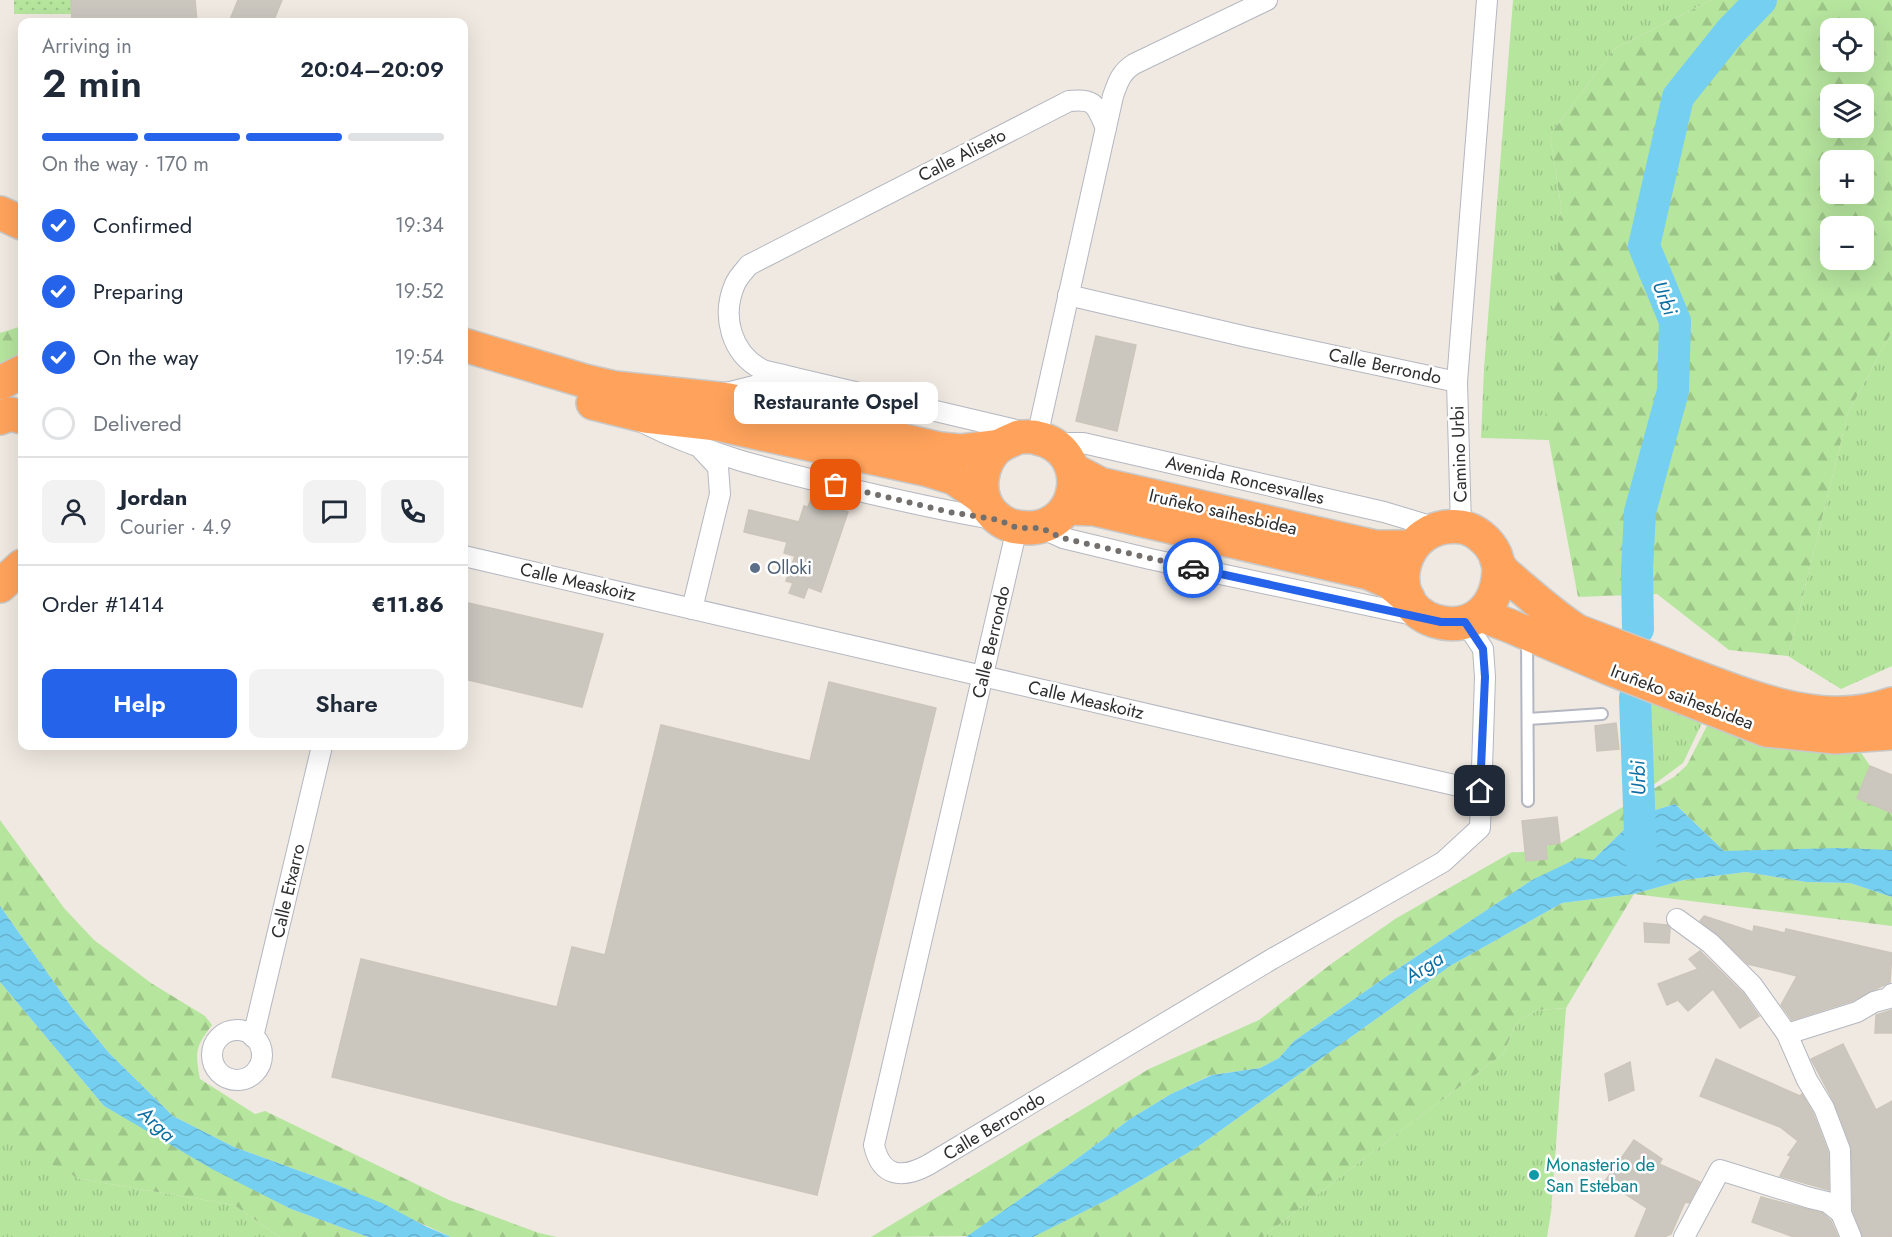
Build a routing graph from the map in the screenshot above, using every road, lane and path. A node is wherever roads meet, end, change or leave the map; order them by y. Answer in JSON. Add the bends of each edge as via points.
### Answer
{"nodes":[{"id":1,"x":1267,"y":0,"type":"edge"},
{"id":2,"x":1487,"y":0,"type":"edge"},
{"id":3,"x":1107,"y":128,"type":"junction"},
{"id":4,"x":0,"y":206,"type":"edge"},
{"id":5,"x":18,"y":210,"type":"edge"},
{"id":6,"x":0,"y":213,"type":"edge"},
{"id":7,"x":18,"y":221,"type":"edge"},
{"id":8,"x":1068,"y":295,"type":"junction"},
{"id":9,"x":468,"y":346,"type":"edge"},
{"id":10,"x":468,"y":364,"type":"edge"},
{"id":11,"x":18,"y":374,"type":"edge"},
{"id":12,"x":791,"y":377,"type":"junction"},
{"id":13,"x":1457,"y":382,"type":"junction"},
{"id":14,"x":0,"y":383,"type":"edge"},
{"id":15,"x":18,"y":390,"type":"edge"},
{"id":16,"x":708,"y":397,"type":"junction"},
{"id":17,"x":0,"y":399,"type":"edge"},
{"id":18,"x":615,"y":408,"type":"junction"},
{"id":19,"x":18,"y":416,"type":"edge"},
{"id":20,"x":0,"y":418,"type":"edge"},
{"id":21,"x":1026,"y":441,"type":"junction"},
{"id":22,"x":700,"y":448,"type":"junction"},
{"id":23,"x":1075,"y":471,"type":"junction"},
{"id":24,"x":1067,"y":508,"type":"junction"},
{"id":25,"x":1010,"y":519,"type":"junction"},
{"id":26,"x":1449,"y":527,"type":"junction"},
{"id":27,"x":1410,"y":548,"type":"junction"},
{"id":28,"x":468,"y":557,"type":"edge"},
{"id":29,"x":1499,"y":567,"type":"junction"},
{"id":30,"x":18,"y":570,"type":"edge"},
{"id":31,"x":18,"y":582,"type":"edge"},
{"id":32,"x":0,"y":586,"type":"edge"},
{"id":33,"x":0,"y":598,"type":"edge"},
{"id":34,"x":692,"y":609,"type":"junction"},
{"id":35,"x":1419,"y":609,"type":"junction"},
{"id":36,"x":1473,"y":618,"type":"junction"},
{"id":37,"x":1527,"y":633,"type":"junction"},
{"id":38,"x":984,"y":676,"type":"junction"},
{"id":39,"x":1892,"y":704,"type":"edge"},
{"id":40,"x":1602,"y":714,"type":"dead end"},
{"id":41,"x":1528,"y":718,"type":"junction"},
{"id":42,"x":1892,"y":733,"type":"edge"},
{"id":43,"x":321,"y":750,"type":"edge"},
{"id":44,"x":1480,"y":791,"type":"junction"},
{"id":45,"x":1528,"y":801,"type":"dead end"},
{"id":46,"x":1677,"y":919,"type":"dead end"},
{"id":47,"x":1892,"y":994,"type":"edge"},
{"id":48,"x":1787,"y":1034,"type":"junction"},
{"id":49,"x":253,"y":1036,"type":"dead end"},
{"id":50,"x":1841,"y":1213,"type":"junction"},
{"id":51,"x":1684,"y":1237,"type":"edge"},
{"id":52,"x":1851,"y":1237,"type":"edge"}],
"edges":[{"from":1,"to":3,"type":"street","via":[[1126,69],[1116,87]]},
{"from":2,"to":13,"type":"street","name":"Camino Urbi"},
{"from":3,"to":8,"type":"street"},
{"from":3,"to":12,"type":"street","name":"Calle Aliseto","via":[[1096,106],[1085,99],[1069,101],[749,265],[735,282],[729,304],[733,339],[746,358],[764,370]]},
{"from":4,"to":5,"type":"highway"},
{"from":6,"to":7,"type":"highway"},
{"from":8,"to":13,"type":"street","name":"Calle Berrondo"},
{"from":8,"to":21,"type":"street"},
{"from":9,"to":16,"type":"highway","via":[[615,388]]},
{"from":10,"to":18,"type":"highway"},
{"from":11,"to":14,"type":"highway"},
{"from":12,"to":16,"type":"street","name":"Avenida Roncesvalles"},
{"from":12,"to":21,"type":"street","name":"Avenida Roncesvalles","via":[[1012,429]]},
{"from":13,"to":26,"type":"street","name":"Camino Urbi"},
{"from":15,"to":17,"type":"highway"},
{"from":16,"to":21,"type":"highway","via":[[940,449],[960,451]]},
{"from":18,"to":22,"type":"street"},
{"from":18,"to":25,"type":"highway","via":[[645,416],[717,424],[928,470],[954,478]]},
{"from":19,"to":20,"type":"highway"},
{"from":21,"to":23,"type":"highway","via":[[1062,452]]},
{"from":21,"to":25,"type":"highway","via":[[987,461],[981,480]]},
{"from":21,"to":26,"type":"street","name":"Avenida Roncesvalles","via":[[1083,443]]},
{"from":22,"to":25,"type":"street","via":[[767,469],[949,512]]},
{"from":22,"to":34,"type":"street","via":[[718,467],[720,494]]},
{"from":23,"to":24,"type":"highway"},
{"from":23,"to":27,"type":"highway","name":"Iruñeko saihesbidea","via":[[1100,484],[1376,547]]},
{"from":24,"to":25,"type":"highway","via":[[1056,520]]},
{"from":24,"to":35,"type":"highway","name":"Iruñeko saihesbidea","via":[[1094,509],[1369,573],[1389,582]]},
{"from":25,"to":35,"type":"street","via":[[1062,538],[1140,556]]},
{"from":25,"to":38,"type":"street","name":"Calle Berrondo"},
{"from":26,"to":27,"type":"highway","via":[[1422,535]]},
{"from":26,"to":29,"type":"highway","via":[[1473,531],[1485,540]]},
{"from":27,"to":35,"type":"highway","via":[[1403,564],[1402,582]]},
{"from":28,"to":34,"type":"street","name":"Calle Measkoitz"},
{"from":29,"to":36,"type":"highway","via":[[1494,597]]},
{"from":29,"to":39,"type":"highway","name":"Iruñeko saihesbidea","via":[[1553,616],[1577,631],[1764,702],[1830,713]]},
{"from":30,"to":32,"type":"highway"},
{"from":31,"to":33,"type":"highway"},
{"from":34,"to":38,"type":"street","name":"Calle Measkoitz"},
{"from":35,"to":36,"type":"highway","via":[[1453,624]]},
{"from":36,"to":37,"type":"highway","name":"Iruñeko saihesbidea"},
{"from":36,"to":44,"type":"street","name":"Calle Berrondo","via":[[1483,649],[1485,677]]},
{"from":37,"to":41,"type":"lane"},
{"from":37,"to":42,"type":"highway","name":"Iruñeko saihesbidea","via":[[1766,730],[1835,737]]},
{"from":38,"to":44,"type":"street","name":"Calle Measkoitz"},
{"from":38,"to":44,"type":"street","name":"Calle Berrondo","via":[[874,1145],[879,1161],[898,1174],[906,1175],[928,1166],[1272,959],[1443,862],[1480,828]]},
{"from":40,"to":41,"type":"lane"},
{"from":41,"to":45,"type":"lane"},
{"from":43,"to":49,"type":"street","name":"Calle Etxarro"},
{"from":46,"to":48,"type":"street","via":[[1710,943],[1752,985]]},
{"from":47,"to":48,"type":"street","via":[[1857,1012]]},
{"from":48,"to":50,"type":"street","via":[[1840,1150]]},
{"from":50,"to":51,"type":"street","via":[[1827,1202],[1720,1170]]},
{"from":50,"to":52,"type":"street"}]}
